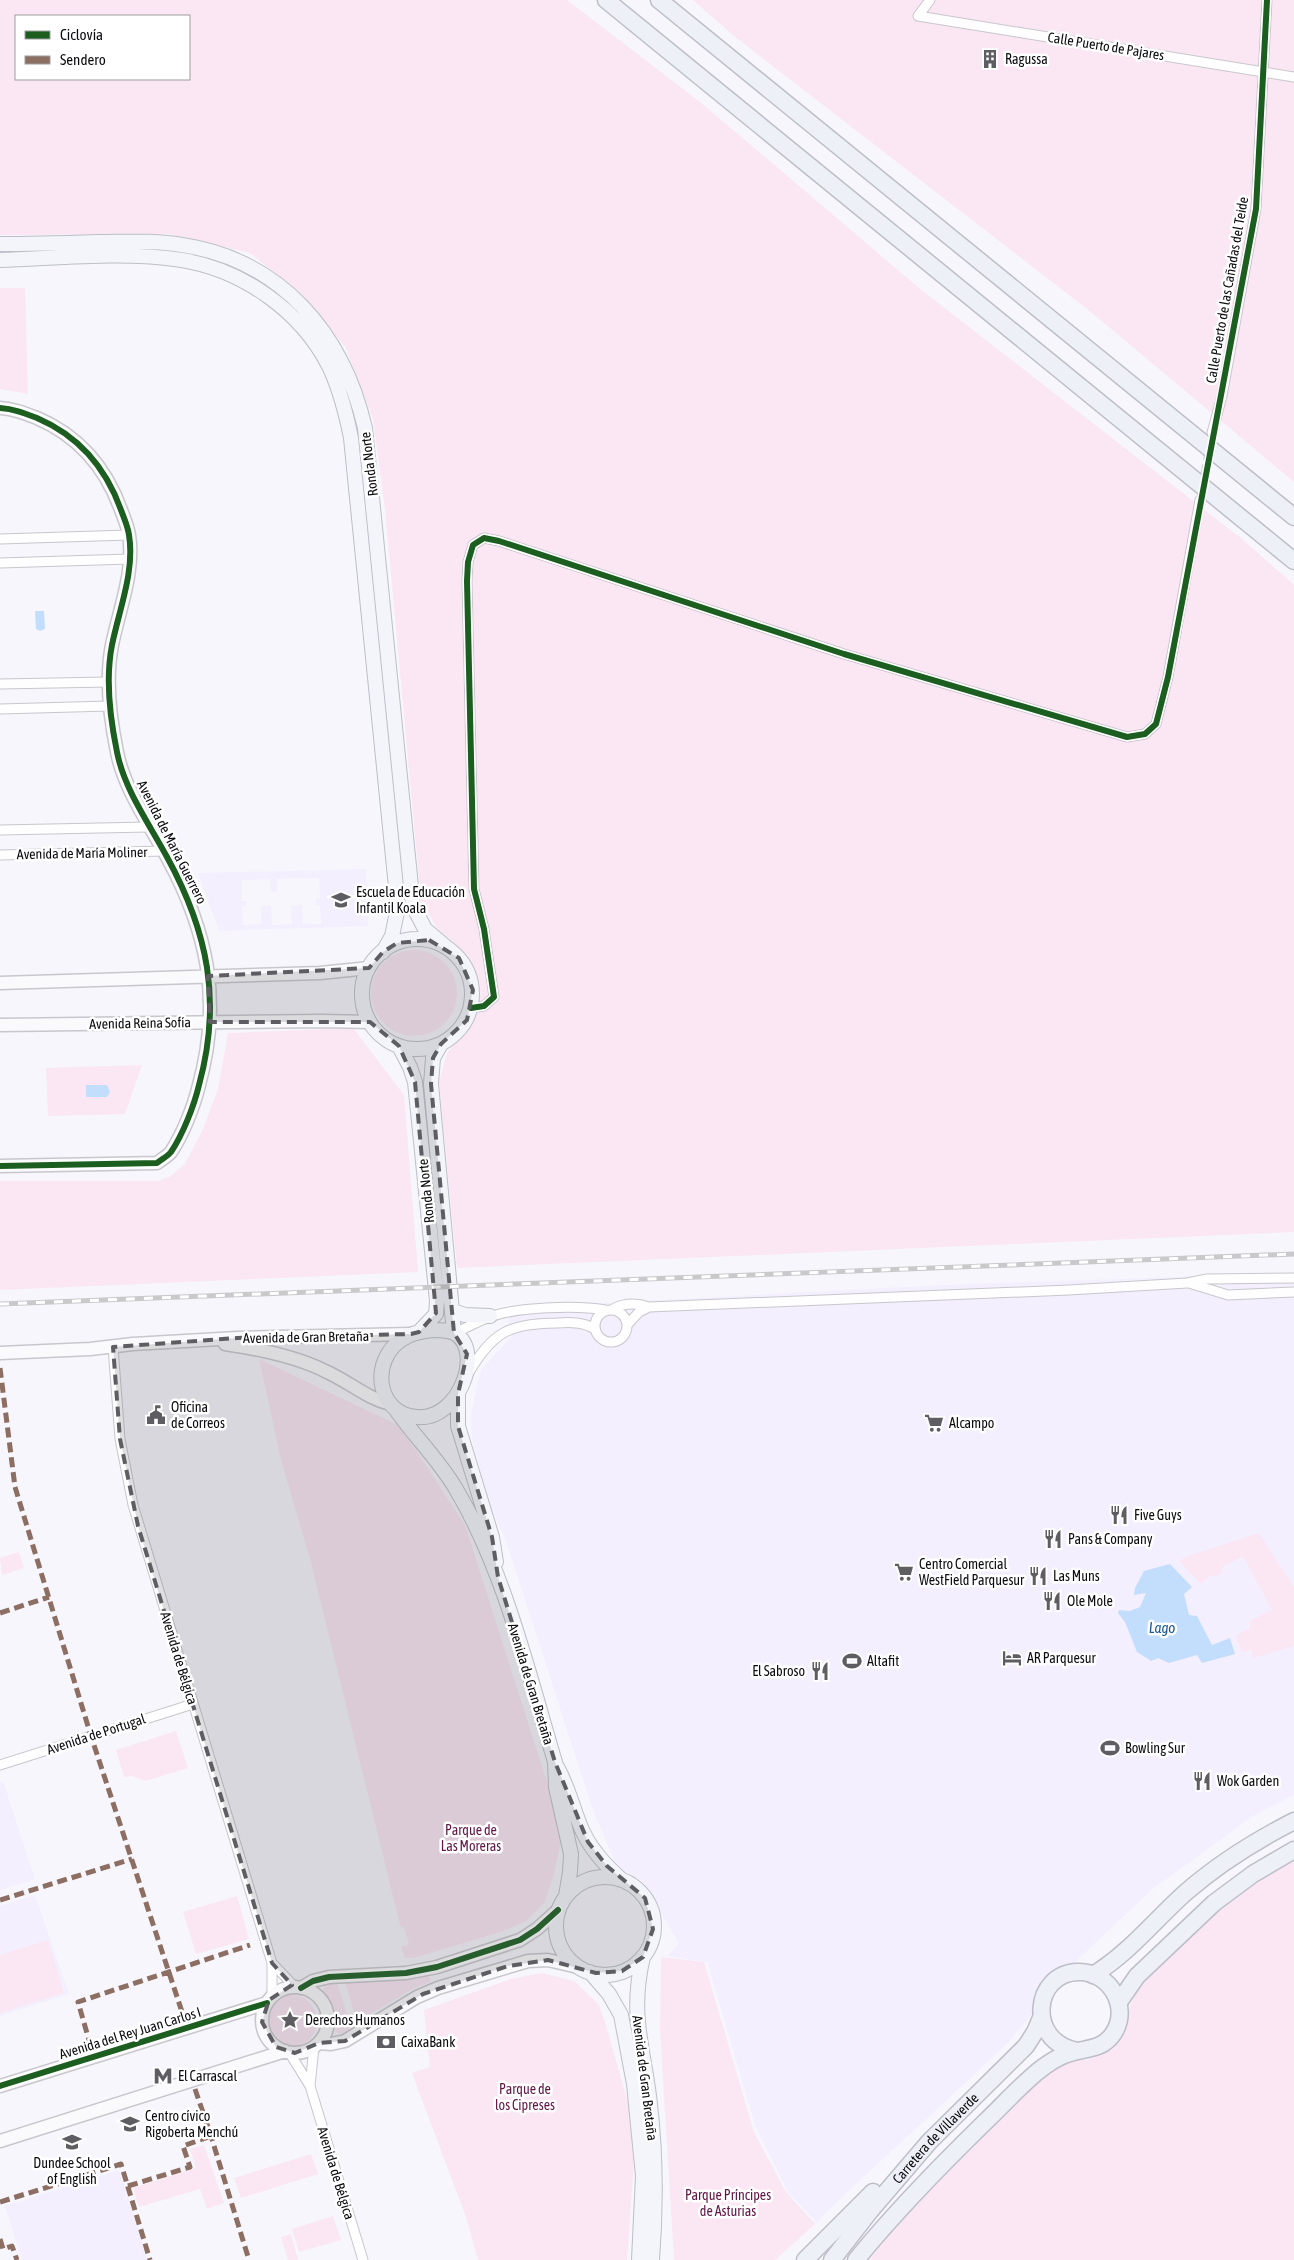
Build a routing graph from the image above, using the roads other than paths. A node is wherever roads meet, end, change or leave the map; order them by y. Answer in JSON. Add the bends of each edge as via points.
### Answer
{"nodes":[{"id":1,"x":606,"y":0,"type":"edge"},
{"id":2,"x":659,"y":0,"type":"edge"},
{"id":3,"x":930,"y":0,"type":"edge"},
{"id":4,"x":1267,"y":0,"type":"edge"},
{"id":5,"x":1263,"y":71,"type":"junction"},
{"id":6,"x":1294,"y":77,"type":"edge"},
{"id":7,"x":0,"y":244,"type":"edge"},
{"id":8,"x":0,"y":260,"type":"edge"},
{"id":9,"x":0,"y":408,"type":"edge"},
{"id":10,"x":1212,"y":433,"type":"tunnel mouth"},
{"id":11,"x":1200,"y":500,"type":"dead end"},
{"id":12,"x":1294,"y":517,"type":"edge"},
{"id":13,"x":129,"y":535,"type":"junction"},
{"id":14,"x":0,"y":539,"type":"edge"},
{"id":15,"x":130,"y":559,"type":"junction"},
{"id":16,"x":1294,"y":561,"type":"edge"},
{"id":17,"x":0,"y":563,"type":"edge"},
{"id":18,"x":109,"y":682,"type":"junction"},
{"id":19,"x":0,"y":684,"type":"edge"},
{"id":20,"x":110,"y":706,"type":"junction"},
{"id":21,"x":0,"y":709,"type":"edge"},
{"id":22,"x":149,"y":827,"type":"junction"},
{"id":23,"x":0,"y":830,"type":"edge"},
{"id":24,"x":164,"y":850,"type":"junction"},
{"id":25,"x":0,"y":855,"type":"edge"},
{"id":26,"x":444,"y":946,"type":"junction"},
{"id":27,"x":383,"y":952,"type":"junction"},
{"id":28,"x":369,"y":968,"type":"junction"},
{"id":29,"x":208,"y":976,"type":"junction"},
{"id":30,"x":0,"y":983,"type":"edge"},
{"id":31,"x":471,"y":1008,"type":"junction"},
{"id":32,"x":210,"y":1022,"type":"junction"},
{"id":33,"x":370,"y":1022,"type":"junction"},
{"id":34,"x":0,"y":1026,"type":"edge"},
{"id":35,"x":441,"y":1044,"type":"junction"},
{"id":36,"x":399,"y":1046,"type":"junction"},
{"id":37,"x":0,"y":1166,"type":"edge"},
{"id":38,"x":1294,"y":1278,"type":"edge"},
{"id":39,"x":1186,"y":1283,"type":"junction"},
{"id":40,"x":1294,"y":1292,"type":"edge"},
{"id":41,"x":649,"y":1307,"type":"junction"},
{"id":42,"x":609,"y":1310,"type":"junction"},
{"id":43,"x":453,"y":1311,"type":"junction"},
{"id":44,"x":490,"y":1316,"type":"junction"},
{"id":45,"x":628,"y":1324,"type":"junction"},
{"id":46,"x":595,"y":1329,"type":"junction"},
{"id":47,"x":415,"y":1333,"type":"junction"},
{"id":48,"x":454,"y":1333,"type":"junction"},
{"id":49,"x":201,"y":1340,"type":"junction"},
{"id":50,"x":113,"y":1347,"type":"junction"},
{"id":51,"x":0,"y":1353,"type":"edge"},
{"id":52,"x":464,"y":1380,"type":"junction"},
{"id":53,"x":458,"y":1394,"type":"junction"},
{"id":54,"x":393,"y":1407,"type":"junction"},
{"id":55,"x":498,"y":1577,"type":"junction"},
{"id":56,"x":193,"y":1704,"type":"junction"},
{"id":57,"x":554,"y":1762,"type":"junction"},
{"id":58,"x":0,"y":1765,"type":"edge"},
{"id":59,"x":1294,"y":1821,"type":"edge"},
{"id":60,"x":1294,"y":1850,"type":"edge"},
{"id":61,"x":622,"y":1880,"type":"junction"},
{"id":62,"x":566,"y":1896,"type":"junction"},
{"id":63,"x":558,"y":1910,"type":"junction"},
{"id":64,"x":642,"y":1957,"type":"junction"},
{"id":65,"x":272,"y":1963,"type":"junction"},
{"id":66,"x":584,"y":1969,"type":"junction"},
{"id":67,"x":1093,"y":1974,"type":"junction"},
{"id":68,"x":298,"y":1988,"type":"junction"},
{"id":69,"x":270,"y":2000,"type":"junction"},
{"id":70,"x":1118,"y":2002,"type":"junction"},
{"id":71,"x":1041,"y":2018,"type":"junction"},
{"id":72,"x":316,"y":2045,"type":"junction"},
{"id":73,"x":1077,"y":2051,"type":"junction"},
{"id":74,"x":287,"y":2052,"type":"junction"},
{"id":75,"x":0,"y":2086,"type":"edge"},
{"id":76,"x":310,"y":2086,"type":"junction"},
{"id":77,"x":0,"y":2141,"type":"edge"},
{"id":78,"x":929,"y":2142,"type":"junction"},
{"id":79,"x":363,"y":2260,"type":"edge"},
{"id":80,"x":640,"y":2260,"type":"edge"},
{"id":81,"x":652,"y":2260,"type":"edge"},
{"id":82,"x":805,"y":2260,"type":"edge"},
{"id":83,"x":832,"y":2260,"type":"edge"},
{"id":84,"x":856,"y":2260,"type":"edge"}],
"edges":[{"from":1,"to":16,"type":"highway"},
{"from":2,"to":12,"type":"highway"},
{"from":3,"to":5,"type":"street","name":"Calle Puerto de Pajares","via":[[918,16]]},
{"from":4,"to":5,"type":"street","name":"Calle Puerto de las Cañadas del Teide"},
{"from":5,"to":6,"type":"street","name":"Calle Puerto de Pajares"},
{"from":5,"to":10,"type":"street","name":"Calle Puerto de las Cañadas del Teide","via":[[1256,209],[1222,396]]},
{"from":7,"to":26,"type":"main road","name":"Ronda Norte","via":[[140,241],[180,244],[209,251],[238,261],[282,287],[313,317],[338,353],[355,391],[368,443],[414,906],[425,930]]},
{"from":8,"to":27,"type":"main road","name":"Ronda Norte","via":[[143,256],[203,265],[242,281],[274,301],[298,324],[324,359],[339,390],[351,438],[364,553],[398,907],[392,936]]},
{"from":9,"to":13,"type":"main road","name":"Avenida de María Guerrero","via":[[12,409],[43,421],[82,446],[113,488]]},
{"from":11,"to":31,"type":"street","via":[[1168,677],[1156,724],[1145,734],[1127,737],[844,654],[499,541],[484,538],[473,544],[468,562],[467,589],[474,889],[484,929],[494,997],[484,1006]]},
{"from":13,"to":14,"type":"street"},
{"from":13,"to":15,"type":"main road","name":"Avenida de María Guerrero"},
{"from":15,"to":17,"type":"street"},
{"from":15,"to":18,"type":"main road","name":"Avenida de María Guerrero","via":[[112,646]]},
{"from":18,"to":19,"type":"street"},
{"from":18,"to":20,"type":"main road","name":"Avenida de María Guerrero"},
{"from":20,"to":21,"type":"street"},
{"from":20,"to":22,"type":"main road","name":"Avenida de María Guerrero","via":[[117,755]]},
{"from":22,"to":23,"type":"street","name":"Avenida de María Moliner"},
{"from":22,"to":24,"type":"main road","name":"Avenida de María Guerrero"},
{"from":24,"to":25,"type":"street","name":"Avenida de María Moliner"},
{"from":24,"to":29,"type":"main road","name":"Avenida de María Guerrero","via":[[193,909],[202,937]]},
{"from":26,"to":27,"type":"main road","name":"Ronda Norte","via":[[429,940],[413,939],[397,943]]},
{"from":26,"to":31,"type":"main road","name":"Ronda Norte","via":[[459,958],[468,973],[473,990]]},
{"from":27,"to":28,"type":"main road","name":"Ronda Norte"},
{"from":28,"to":29,"type":"main road","via":[[320,974]]},
{"from":28,"to":33,"type":"main road","name":"Ronda Norte","via":[[362,995]]},
{"from":29,"to":30,"type":"main road"},
{"from":29,"to":32,"type":"main road","name":"Avenida de María Guerrero"},
{"from":31,"to":35,"type":"main road","name":"Ronda Norte","via":[[460,1030]]},
{"from":32,"to":33,"type":"main road","name":"Avenida Reina Sofía"},
{"from":32,"to":34,"type":"main road","name":"Avenida Reina Sofía"},
{"from":32,"to":37,"type":"main road","name":"Avenida de María Guerrero","via":[[206,1057],[194,1104],[170,1154],[157,1163]]},
{"from":33,"to":36,"type":"main road","name":"Ronda Norte","via":[[382,1036]]},
{"from":35,"to":36,"type":"main road","name":"Ronda Norte","via":[[413,1049]]},
{"from":35,"to":43,"type":"main road","name":"Ronda Norte","via":[[433,1058],[431,1084]]},
{"from":36,"to":47,"type":"main road","name":"Ronda Norte","via":[[415,1082],[437,1301],[436,1314]]},
{"from":38,"to":39,"type":"street","via":[[1207,1279]]},
{"from":39,"to":40,"type":"street","via":[[1225,1294]]},
{"from":39,"to":41,"type":"street"},
{"from":41,"to":42,"type":"street","via":[[630,1304]]},
{"from":41,"to":45,"type":"street"},
{"from":42,"to":44,"type":"street","via":[[524,1310]]},
{"from":42,"to":45,"type":"street","via":[[623,1315]]},
{"from":42,"to":46,"type":"street","via":[[597,1319]]},
{"from":43,"to":44,"type":"main road"},
{"from":43,"to":48,"type":"main road","name":"Ronda Norte"},
{"from":44,"to":48,"type":"street"},
{"from":45,"to":46,"type":"street","via":[[624,1337],[615,1342],[604,1340]]},
{"from":46,"to":52,"type":"street","via":[[575,1322],[526,1324],[512,1328],[485,1348]]},
{"from":47,"to":48,"type":"main road","via":[[438,1330]]},
{"from":47,"to":49,"type":"main road","name":"Avenida de Gran Bretaña"},
{"from":47,"to":54,"type":"main road","via":[[392,1347],[381,1368],[381,1385]]},
{"from":48,"to":52,"type":"main road","via":[[466,1350]]},
{"from":49,"to":50,"type":"main road","name":"Avenida de Gran Bretaña"},
{"from":49,"to":54,"type":"main road","name":"Avenida de Gran Bretaña","via":[[248,1347],[305,1362]]},
{"from":50,"to":51,"type":"main road","name":"Avenida de Gran Bretaña"},
{"from":50,"to":56,"type":"street","name":"Avenida de Bélgica","via":[[118,1426],[127,1481]]},
{"from":52,"to":53,"type":"main road"},
{"from":53,"to":54,"type":"main road","via":[[447,1408],[430,1416],[414,1417]]},
{"from":53,"to":55,"type":"main road","name":"Avenida de Gran Bretaña","via":[[459,1432],[492,1537]]},
{"from":54,"to":55,"type":"main road","name":"Avenida de Gran Bretaña","via":[[449,1478]]},
{"from":55,"to":57,"type":"main road","name":"Avenida de Gran Bretaña"},
{"from":56,"to":58,"type":"street","name":"Avenida de Portugal"},
{"from":56,"to":65,"type":"street","name":"Avenida de Bélgica"},
{"from":57,"to":61,"type":"main road","name":"Avenida de Gran Bretaña","via":[[567,1784],[588,1842]]},
{"from":57,"to":62,"type":"main road","name":"Avenida de Gran Bretaña","via":[[556,1787],[571,1854]]},
{"from":59,"to":67,"type":"highway","via":[[1218,1867],[1111,1963]]},
{"from":60,"to":70,"type":"highway","via":[[1214,1902],[1137,1976]]},
{"from":61,"to":62,"type":"main road","via":[[595,1878],[579,1884]]},
{"from":61,"to":64,"type":"main road","via":[[637,1889],[650,1907],[653,1934]]},
{"from":62,"to":63,"type":"main road"},
{"from":63,"to":66,"type":"main road","via":[[558,1940],[567,1955]]},
{"from":63,"to":68,"type":"main road","via":[[520,1940],[437,1967],[406,1973],[329,1977]]},
{"from":64,"to":66,"type":"main road","via":[[615,1973]]},
{"from":64,"to":81,"type":"main road","name":"Avenida de Gran Bretaña","via":[[636,2018],[653,2131]]},
{"from":65,"to":68,"type":"street"},
{"from":65,"to":69,"type":"street"},
{"from":66,"to":72,"type":"main road","via":[[541,1960],[508,1966],[423,1994],[345,2041]]},
{"from":66,"to":80,"type":"main road","name":"Avenida de Gran Bretaña","via":[[609,1994],[621,2015],[634,2084],[643,2176]]},
{"from":67,"to":70,"type":"highway","via":[[1109,1985]]},
{"from":67,"to":71,"type":"highway","via":[[1078,1972],[1057,1981],[1043,1999]]},
{"from":68,"to":69,"type":"main road","via":[[282,1990]]},
{"from":68,"to":72,"type":"main road","via":[[319,1997],[326,2010],[328,2025]]},
{"from":69,"to":74,"type":"main road","via":[[262,2022],[264,2032],[276,2047]]},
{"from":69,"to":75,"type":"main road","name":"Avenida del Rey Juan Carlos I"},
{"from":70,"to":73,"type":"highway","via":[[1119,2020],[1112,2035],[1099,2046]]},
{"from":71,"to":73,"type":"highway","via":[[1054,2040]]},
{"from":71,"to":78,"type":"highway","name":"Carretera de Villaverde","via":[[1026,2046]]},
{"from":72,"to":74,"type":"main road","via":[[302,2052]]},
{"from":72,"to":76,"type":"street"},
{"from":73,"to":84,"type":"highway","name":"Carretera de Villaverde","via":[[1063,2055],[1032,2077],[916,2190]]},
{"from":74,"to":76,"type":"street"},
{"from":74,"to":77,"type":"main road"},
{"from":76,"to":79,"type":"street","name":"Avenida de Bélgica"},
{"from":78,"to":82,"type":"highway","via":[[885,2180]]},
{"from":78,"to":83,"type":"highway","name":"Carretera de Villaverde"}]}
